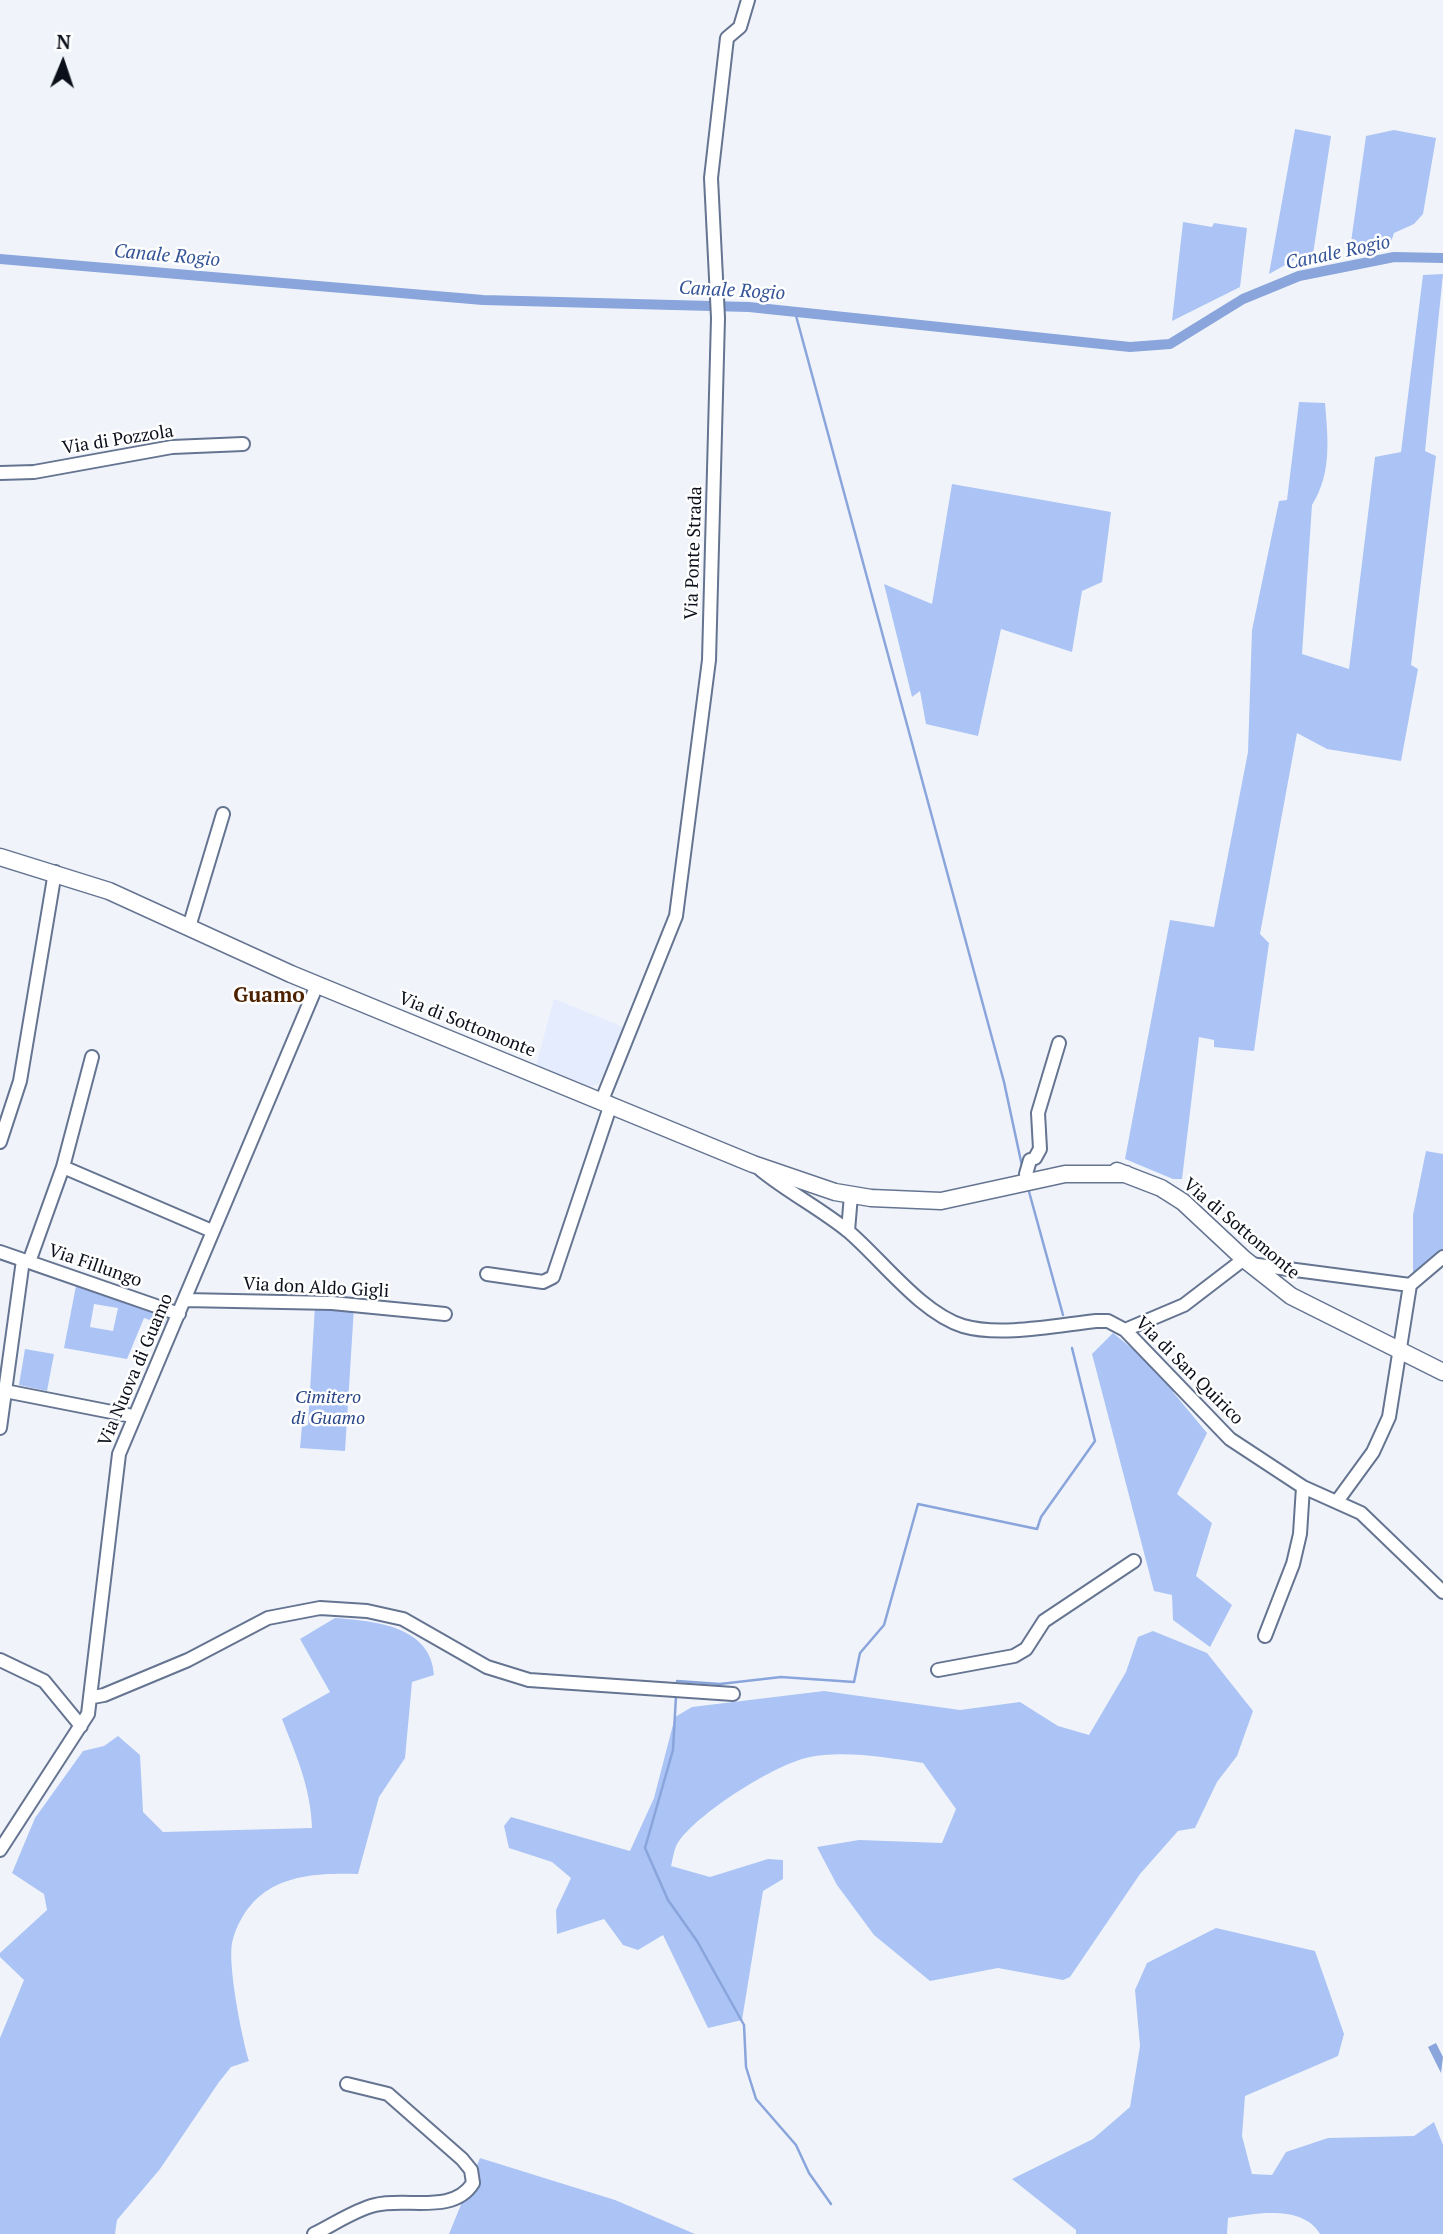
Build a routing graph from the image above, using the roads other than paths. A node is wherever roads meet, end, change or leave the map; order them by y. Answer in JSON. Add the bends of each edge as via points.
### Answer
{"nodes":[{"id":1,"x":748,"y":0,"type":"edge"},
{"id":2,"x":243,"y":444,"type":"dead end"},
{"id":3,"x":0,"y":473,"type":"edge"},
{"id":4,"x":223,"y":814,"type":"dead end"},
{"id":5,"x":0,"y":858,"type":"edge"},
{"id":6,"x":55,"y":872,"type":"junction"},
{"id":7,"x":189,"y":927,"type":"junction"},
{"id":8,"x":317,"y":985,"type":"junction"},
{"id":9,"x":1059,"y":1043,"type":"dead end"},
{"id":10,"x":92,"y":1057,"type":"dead end"},
{"id":11,"x":607,"y":1102,"type":"junction"},
{"id":12,"x":0,"y":1142,"type":"edge"},
{"id":13,"x":1030,"y":1164,"type":"junction"},
{"id":14,"x":755,"y":1165,"type":"junction"},
{"id":15,"x":64,"y":1167,"type":"junction"},
{"id":16,"x":1126,"y":1174,"type":"junction"},
{"id":17,"x":843,"y":1193,"type":"junction"},
{"id":18,"x":927,"y":1199,"type":"junction"},
{"id":19,"x":831,"y":1219,"type":"junction"},
{"id":20,"x":212,"y":1231,"type":"junction"},
{"id":21,"x":848,"y":1231,"type":"junction"},
{"id":22,"x":0,"y":1252,"type":"edge"},
{"id":23,"x":1443,"y":1257,"type":"edge"},
{"id":24,"x":26,"y":1261,"type":"junction"},
{"id":25,"x":1247,"y":1261,"type":"junction"},
{"id":26,"x":487,"y":1274,"type":"dead end"},
{"id":27,"x":1410,"y":1285,"type":"junction"},
{"id":28,"x":185,"y":1300,"type":"junction"},
{"id":29,"x":179,"y":1314,"type":"junction"},
{"id":30,"x":445,"y":1314,"type":"dead end"},
{"id":31,"x":1125,"y":1330,"type":"junction"},
{"id":32,"x":1401,"y":1352,"type":"junction"},
{"id":33,"x":1443,"y":1373,"type":"edge"},
{"id":34,"x":5,"y":1391,"type":"junction"},
{"id":35,"x":132,"y":1416,"type":"junction"},
{"id":36,"x":1,"y":1435,"type":"edge"},
{"id":37,"x":1303,"y":1487,"type":"junction"},
{"id":38,"x":1338,"y":1500,"type":"junction"},
{"id":39,"x":1134,"y":1561,"type":"dead end"},
{"id":40,"x":1443,"y":1592,"type":"edge"},
{"id":41,"x":1265,"y":1636,"type":"dead end"},
{"id":42,"x":0,"y":1660,"type":"edge"},
{"id":43,"x":938,"y":1670,"type":"dead end"},
{"id":44,"x":733,"y":1694,"type":"dead end"},
{"id":45,"x":93,"y":1696,"type":"junction"},
{"id":46,"x":81,"y":1726,"type":"junction"},
{"id":47,"x":0,"y":1850,"type":"edge"},
{"id":48,"x":347,"y":2084,"type":"dead end"},
{"id":49,"x":314,"y":2234,"type":"edge"}],
"edges":[{"from":1,"to":11,"type":"street","name":"Via Ponte Strada","via":[[740,27],[727,38],[711,178],[718,318],[709,660],[682,885],[667,940]]},
{"from":2,"to":3,"type":"street","name":"Via di Pozzola","via":[[172,447],[34,472]]},
{"from":4,"to":7,"type":"street"},
{"from":5,"to":6,"type":"main road","name":"Via di Sottomonte"},
{"from":6,"to":7,"type":"main road","name":"Via di Sottomonte"},
{"from":6,"to":12,"type":"street","via":[[20,1082]]},
{"from":7,"to":8,"type":"main road","name":"Via di Sottomonte"},
{"from":8,"to":11,"type":"main road","name":"Via di Sottomonte"},
{"from":8,"to":20,"type":"street","name":"Via Nuova di Guamo"},
{"from":9,"to":13,"type":"street","via":[[1038,1113],[1040,1149]]},
{"from":10,"to":15,"type":"street"},
{"from":11,"to":14,"type":"main road","name":"Via di Sottomonte"},
{"from":11,"to":26,"type":"street","name":"Via Ponte Strada","via":[[552,1277],[542,1282]]},
{"from":13,"to":16,"type":"main road","name":"Via di Sottomonte","via":[[1107,1167]]},
{"from":13,"to":18,"type":"main road","name":"Via di Sottomonte"},
{"from":14,"to":17,"type":"main road","name":"Via di Sottomonte"},
{"from":14,"to":19,"type":"street","name":"Via di San Quirico"},
{"from":15,"to":20,"type":"street"},
{"from":15,"to":24,"type":"street"},
{"from":16,"to":18,"type":"main road","name":"Via di Sottomonte","via":[[1065,1174],[969,1197]]},
{"from":16,"to":25,"type":"main road","name":"Via di Sottomonte","via":[[1183,1202]]},
{"from":17,"to":18,"type":"main road","name":"Via di Sottomonte"},
{"from":17,"to":19,"type":"street","via":[[830,1205]]},
{"from":17,"to":21,"type":"street"},
{"from":19,"to":21,"type":"street","name":"Via di San Quirico"},
{"from":20,"to":28,"type":"street","name":"Via Nuova di Guamo"},
{"from":21,"to":31,"type":"street","name":"Via di San Quirico","via":[[933,1310],[961,1325],[1024,1328],[1108,1321]]},
{"from":22,"to":24,"type":"street","name":"Via Fillungo"},
{"from":23,"to":27,"type":"street"},
{"from":24,"to":29,"type":"street","name":"Via Fillungo"},
{"from":24,"to":34,"type":"street"},
{"from":25,"to":27,"type":"street"},
{"from":25,"to":31,"type":"street","via":[[1184,1305]]},
{"from":25,"to":32,"type":"main road","name":"Via di Sottomonte","via":[[1291,1296]]},
{"from":27,"to":32,"type":"street"},
{"from":28,"to":29,"type":"street","name":"Via Nuova di Guamo"},
{"from":28,"to":30,"type":"street","name":"Via don Aldo Gigli","via":[[332,1303]]},
{"from":29,"to":35,"type":"street","name":"Via Nuova di Guamo"},
{"from":31,"to":37,"type":"street","name":"Via di San Quirico","via":[[1230,1438]]},
{"from":32,"to":33,"type":"main road","name":"Via di Sottomonte"},
{"from":32,"to":38,"type":"street","via":[[1383,1434]]},
{"from":34,"to":35,"type":"street"},
{"from":34,"to":36,"type":"street"},
{"from":35,"to":45,"type":"street","name":"Via Nuova di Guamo","via":[[114,1477]]},
{"from":37,"to":38,"type":"street","name":"Via di San Quirico"},
{"from":37,"to":41,"type":"street","via":[[1293,1564]]},
{"from":38,"to":40,"type":"street","name":"Via di San Quirico","via":[[1361,1513]]},
{"from":39,"to":43,"type":"street","via":[[1044,1621],[1026,1649],[1014,1656]]},
{"from":42,"to":46,"type":"street","via":[[44,1681]]},
{"from":44,"to":45,"type":"street","via":[[529,1680],[487,1667],[403,1619],[320,1608],[268,1618],[188,1660]]},
{"from":45,"to":46,"type":"street","name":"Via Nuova di Guamo"},
{"from":46,"to":47,"type":"street","name":"Via Nuova di Guamo"},
{"from":48,"to":49,"type":"street","via":[[388,2094],[471,2169],[473,2183],[467,2194],[438,2203],[374,2206]]}]}
